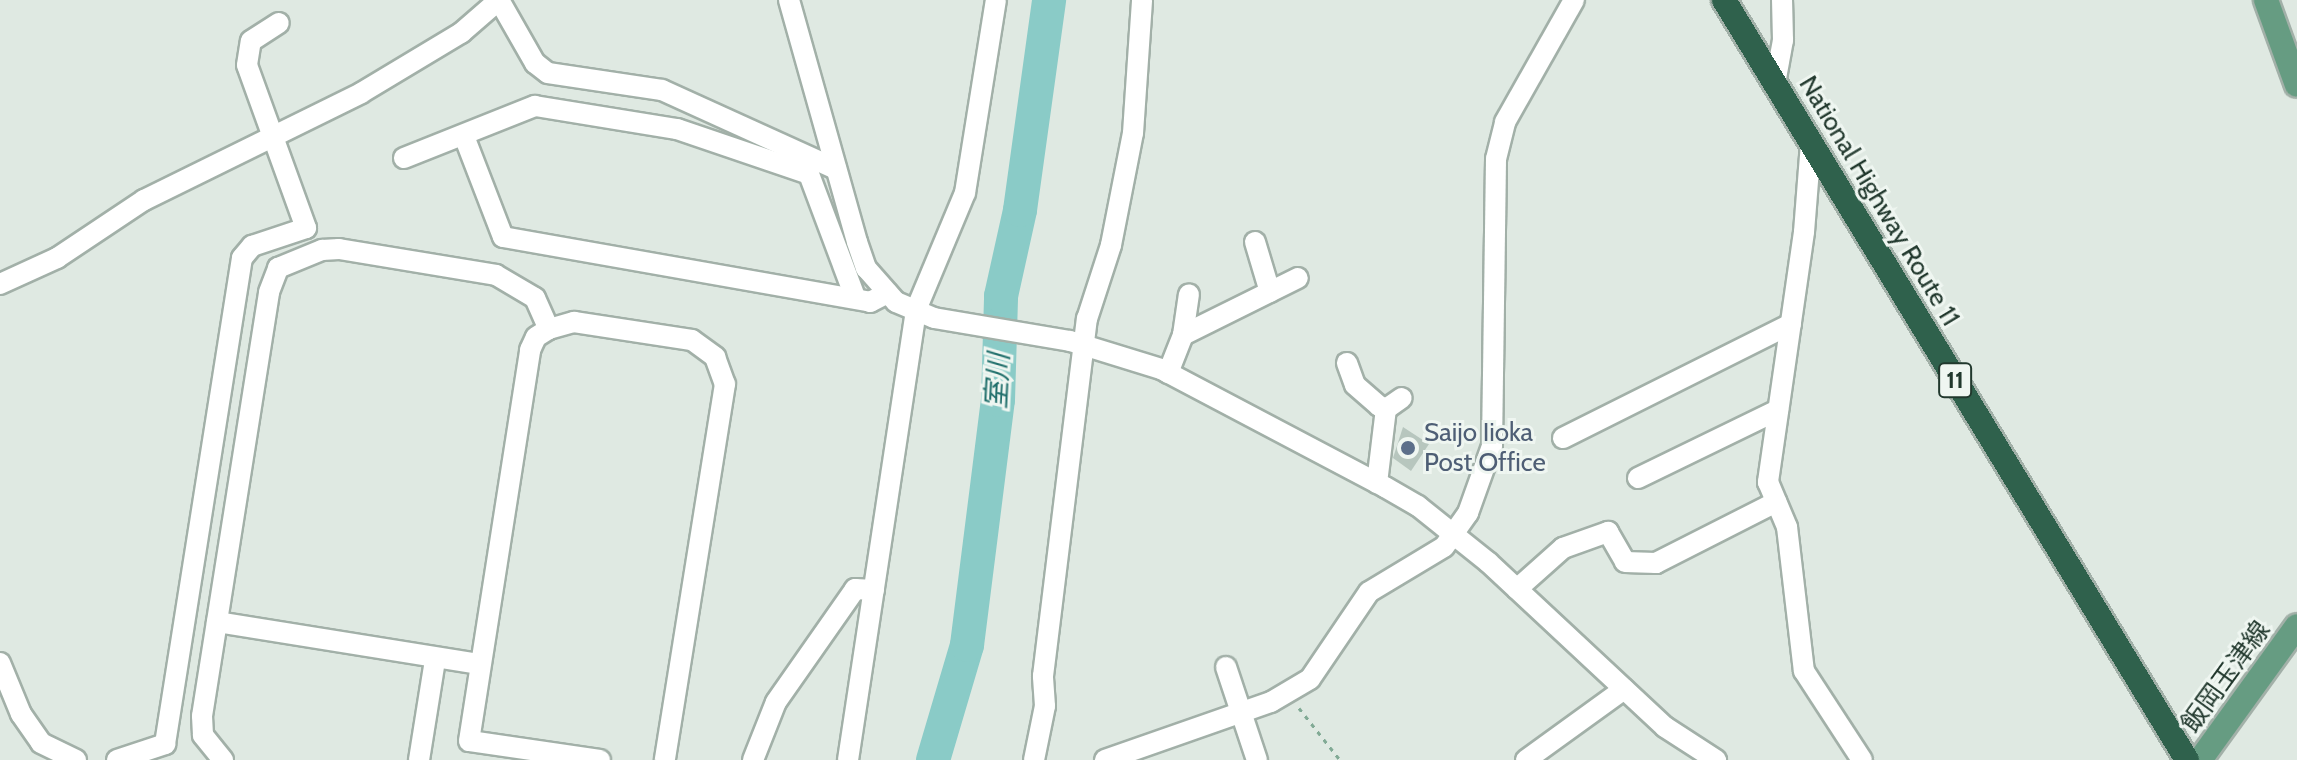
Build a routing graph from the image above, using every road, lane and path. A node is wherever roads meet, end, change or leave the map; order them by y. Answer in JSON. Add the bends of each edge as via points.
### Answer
{"nodes":[{"id":1,"x":499,"y":0,"type":"edge"},
{"id":2,"x":789,"y":0,"type":"edge"},
{"id":3,"x":996,"y":0,"type":"edge"},
{"id":4,"x":1142,"y":0,"type":"edge"},
{"id":5,"x":1574,"y":0,"type":"edge"},
{"id":6,"x":1724,"y":0,"type":"edge"},
{"id":7,"x":1782,"y":0,"type":"edge"},
{"id":8,"x":2266,"y":0,"type":"edge"},
{"id":9,"x":279,"y":23,"type":"dead end"},
{"id":10,"x":1775,"y":84,"type":"junction"},
{"id":11,"x":2297,"y":85,"type":"edge"},
{"id":12,"x":271,"y":135,"type":"junction"},
{"id":13,"x":464,"y":136,"type":"junction"},
{"id":14,"x":1811,"y":143,"type":"junction"},
{"id":15,"x":404,"y":158,"type":"dead end"},
{"id":16,"x":836,"y":169,"type":"junction"},
{"id":17,"x":1255,"y":242,"type":"dead end"},
{"id":18,"x":1298,"y":278,"type":"dead end"},
{"id":19,"x":0,"y":284,"type":"edge"},
{"id":20,"x":1270,"y":292,"type":"junction"},
{"id":21,"x":888,"y":293,"type":"junction"},
{"id":22,"x":1189,"y":294,"type":"dead end"},
{"id":23,"x":855,"y":297,"type":"junction"},
{"id":24,"x":925,"y":314,"type":"junction"},
{"id":25,"x":1791,"y":324,"type":"junction"},
{"id":26,"x":549,"y":329,"type":"junction"},
{"id":27,"x":1183,"y":335,"type":"junction"},
{"id":28,"x":1078,"y":343,"type":"junction"},
{"id":29,"x":1347,"y":363,"type":"dead end"},
{"id":30,"x":1168,"y":373,"type":"junction"},
{"id":31,"x":1778,"y":410,"type":"junction"},
{"id":32,"x":1563,"y":438,"type":"dead end"},
{"id":33,"x":1638,"y":478,"type":"dead end"},
{"id":34,"x":1377,"y":483,"type":"junction"},
{"id":35,"x":1776,"y":502,"type":"junction"},
{"id":36,"x":1454,"y":534,"type":"junction"},
{"id":37,"x":1517,"y":589,"type":"junction"},
{"id":38,"x":874,"y":590,"type":"junction"},
{"id":39,"x":217,"y":622,"type":"junction"},
{"id":40,"x":2297,"y":626,"type":"edge"},
{"id":41,"x":435,"y":660,"type":"junction"},
{"id":42,"x":0,"y":663,"type":"edge"},
{"id":43,"x":478,"y":664,"type":"junction"},
{"id":44,"x":1226,"y":667,"type":"dead end"},
{"id":45,"x":1624,"y":689,"type":"junction"},
{"id":46,"x":1286,"y":693,"type":"junction"},
{"id":47,"x":7,"y":704,"type":"edge"},
{"id":48,"x":1241,"y":711,"type":"junction"},
{"id":49,"x":76,"y":760,"type":"edge"},
{"id":50,"x":117,"y":760,"type":"edge"},
{"id":51,"x":223,"y":760,"type":"edge"},
{"id":52,"x":419,"y":760,"type":"edge"},
{"id":53,"x":600,"y":760,"type":"edge"},
{"id":54,"x":665,"y":760,"type":"edge"},
{"id":55,"x":753,"y":760,"type":"edge"},
{"id":56,"x":848,"y":760,"type":"edge"},
{"id":57,"x":1034,"y":760,"type":"edge"},
{"id":58,"x":1105,"y":760,"type":"edge"},
{"id":59,"x":1257,"y":760,"type":"edge"},
{"id":60,"x":1340,"y":760,"type":"edge"},
{"id":61,"x":1526,"y":760,"type":"edge"},
{"id":62,"x":1716,"y":760,"type":"edge"},
{"id":63,"x":1862,"y":760,"type":"edge"},
{"id":64,"x":2187,"y":760,"type":"edge"},
{"id":65,"x":2200,"y":760,"type":"edge"}],
"edges":[{"from":1,"to":12,"type":"street","via":[[491,12],[411,65]]},
{"from":1,"to":16,"type":"street","via":[[535,63],[548,73],[662,90]]},
{"from":2,"to":16,"type":"street"},
{"from":3,"to":24,"type":"street","via":[[965,193]]},
{"from":4,"to":28,"type":"street","via":[[1133,133],[1103,275]]},
{"from":5,"to":36,"type":"street","via":[[1505,122],[1496,159],[1492,446],[1481,483]]},
{"from":6,"to":10,"type":"highway","name":"National Highway Route 11","number":"11"},
{"from":7,"to":10,"type":"street","via":[[1783,40]]},
{"from":8,"to":11,"type":"main road"},
{"from":9,"to":12,"type":"street","via":[[251,41],[247,65]]},
{"from":10,"to":14,"type":"highway","name":"National Highway Route 11","number":"11"},
{"from":12,"to":19,"type":"street","via":[[144,200],[35,270]]},
{"from":12,"to":50,"type":"street","via":[[306,228],[252,246],[242,258],[165,744]]},
{"from":13,"to":15,"type":"street"},
{"from":13,"to":23,"type":"street","via":[[503,237]]},
{"from":13,"to":23,"type":"street","via":[[535,106],[677,129],[809,174]]},
{"from":14,"to":25,"type":"street"},
{"from":14,"to":64,"type":"highway","name":"National Highway Route 11","number":"11"},
{"from":16,"to":21,"type":"street","via":[[866,268]]},
{"from":17,"to":20,"type":"street"},
{"from":18,"to":20,"type":"street"},
{"from":20,"to":27,"type":"street"},
{"from":21,"to":23,"type":"street","via":[[870,302]]},
{"from":21,"to":24,"type":"street"},
{"from":22,"to":27,"type":"street"},
{"from":24,"to":28,"type":"street"},
{"from":24,"to":38,"type":"street"},
{"from":25,"to":31,"type":"street"},
{"from":25,"to":32,"type":"street"},
{"from":26,"to":39,"type":"street","via":[[535,298],[496,275],[339,249],[322,250],[278,268],[269,292]]},
{"from":26,"to":43,"type":"street","via":[[530,350]]},
{"from":26,"to":54,"type":"street","via":[[574,322],[692,340],[706,347],[721,368],[725,399]]},
{"from":27,"to":30,"type":"street"},
{"from":28,"to":30,"type":"street"},
{"from":28,"to":57,"type":"street","via":[[1043,676],[1045,706]]},
{"from":29,"to":34,"type":"street","via":[[1355,385],[1394,404]]},
{"from":30,"to":34,"type":"street"},
{"from":31,"to":33,"type":"street"},
{"from":31,"to":35,"type":"street","via":[[1768,482]]},
{"from":34,"to":36,"type":"street"},
{"from":35,"to":37,"type":"street","via":[[1656,563],[1625,562],[1608,532],[1563,548]]},
{"from":35,"to":63,"type":"street","via":[[1787,527],[1804,671]]},
{"from":36,"to":37,"type":"street"},
{"from":36,"to":46,"type":"street","via":[[1428,558],[1369,592],[1310,679]]},
{"from":37,"to":45,"type":"street"},
{"from":38,"to":55,"type":"street","via":[[855,589],[776,702]]},
{"from":38,"to":56,"type":"street"},
{"from":39,"to":41,"type":"street"},
{"from":39,"to":51,"type":"street","via":[[201,727]]},
{"from":40,"to":65,"type":"main road","name":"飯岡玉津線"},
{"from":41,"to":43,"type":"street"},
{"from":41,"to":52,"type":"street"},
{"from":42,"to":47,"type":"street"},
{"from":43,"to":53,"type":"street","via":[[469,741]]},
{"from":44,"to":48,"type":"street"},
{"from":45,"to":61,"type":"street"},
{"from":45,"to":62,"type":"street","via":[[1665,727]]},
{"from":46,"to":48,"type":"street"},
{"from":46,"to":60,"type":"path"},
{"from":47,"to":49,"type":"street","via":[[41,743]]},
{"from":48,"to":58,"type":"street"},
{"from":48,"to":59,"type":"street"}]}
